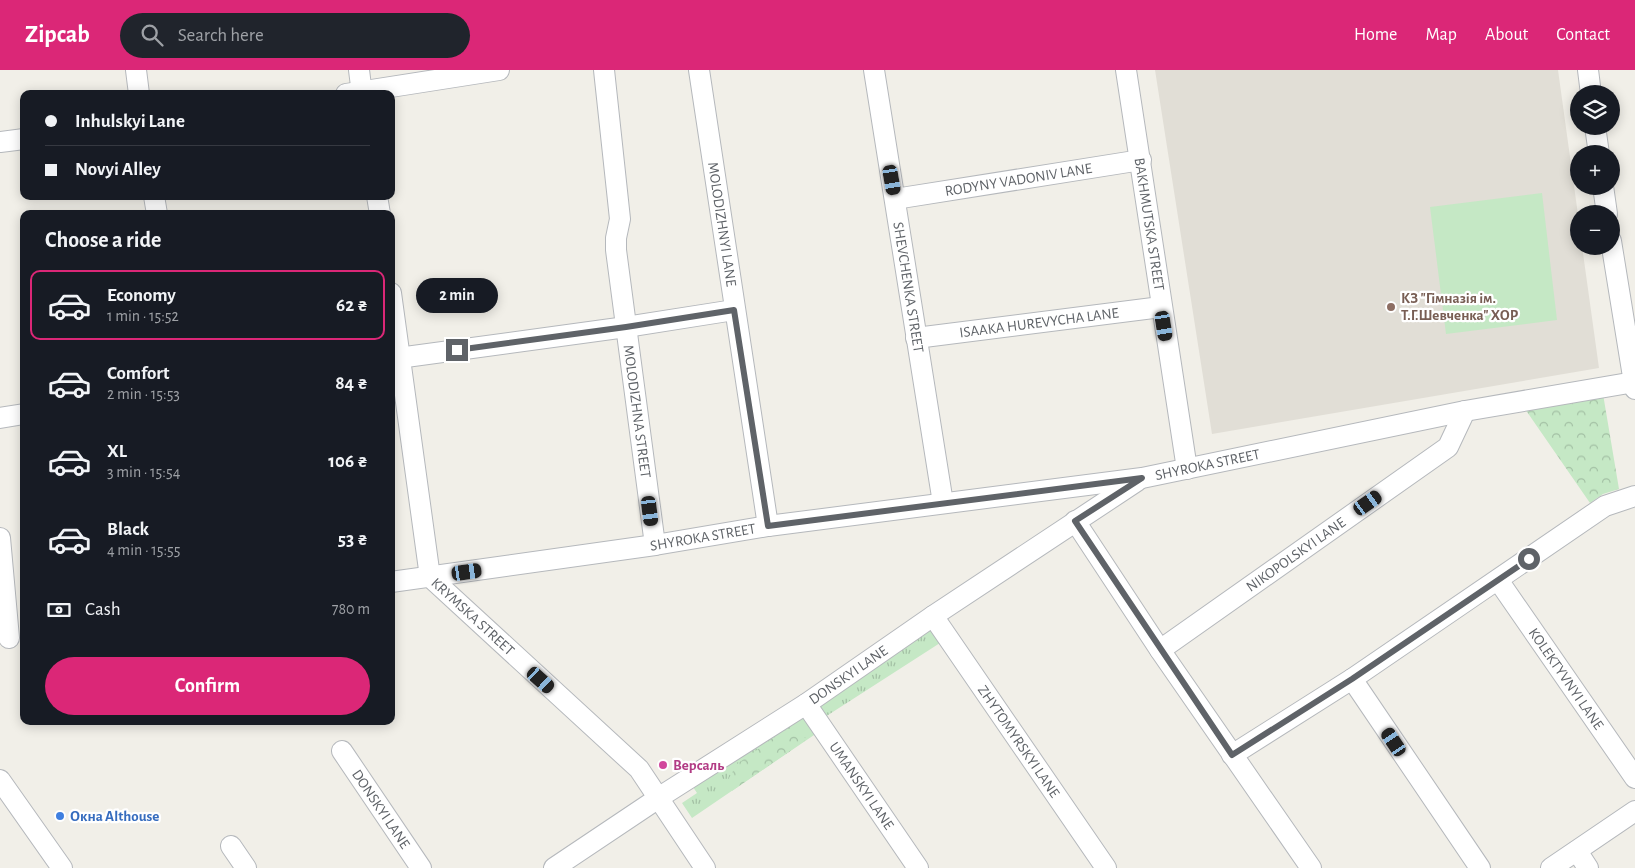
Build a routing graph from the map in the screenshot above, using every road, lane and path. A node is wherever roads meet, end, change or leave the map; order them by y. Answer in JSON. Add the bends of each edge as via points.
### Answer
{"nodes":[{"id":1,"x":136,"y":70,"type":"edge"},
{"id":2,"x":359,"y":70,"type":"edge"},
{"id":3,"x":499,"y":70,"type":"edge"},
{"id":4,"x":604,"y":70,"type":"edge"},
{"id":5,"x":699,"y":70,"type":"edge"},
{"id":6,"x":874,"y":70,"type":"edge"},
{"id":7,"x":1126,"y":70,"type":"edge"},
{"id":8,"x":1588,"y":70,"type":"edge"},
{"id":9,"x":1590,"y":85,"type":"edge"},
{"id":10,"x":138,"y":90,"type":"edge"},
{"id":11,"x":357,"y":90,"type":"edge"},
{"id":12,"x":376,"y":90,"type":"edge"},
{"id":13,"x":20,"y":140,"type":"edge"},
{"id":14,"x":0,"y":142,"type":"edge"},
{"id":15,"x":1141,"y":160,"type":"junction"},
{"id":16,"x":896,"y":199,"type":"junction"},
{"id":17,"x":1613,"y":255,"type":"edge"},
{"id":18,"x":1161,"y":307,"type":"junction"},
{"id":19,"x":734,"y":310,"type":"junction"},
{"id":20,"x":626,"y":327,"type":"junction"},
{"id":21,"x":916,"y":338,"type":"junction"},
{"id":22,"x":395,"y":345,"type":"edge"},
{"id":23,"x":396,"y":358,"type":"edge"},
{"id":24,"x":1634,"y":379,"type":"edge"},
{"id":25,"x":1464,"y":411,"type":"junction"},
{"id":26,"x":20,"y":415,"type":"edge"},
{"id":27,"x":0,"y":418,"type":"edge"},
{"id":28,"x":1187,"y":469,"type":"junction"},
{"id":29,"x":1142,"y":478,"type":"junction"},
{"id":30,"x":1635,"y":496,"type":"edge"},
{"id":31,"x":943,"y":503,"type":"junction"},
{"id":32,"x":1075,"y":521,"type":"junction"},
{"id":33,"x":768,"y":526,"type":"junction"},
{"id":34,"x":0,"y":538,"type":"edge"},
{"id":35,"x":655,"y":545,"type":"junction"},
{"id":36,"x":430,"y":577,"type":"junction"},
{"id":37,"x":1498,"y":580,"type":"junction"},
{"id":38,"x":395,"y":581,"type":"edge"},
{"id":39,"x":933,"y":616,"type":"junction"},
{"id":40,"x":11,"y":638,"type":"edge"},
{"id":41,"x":1160,"y":650,"type":"junction"},
{"id":42,"x":1352,"y":679,"type":"junction"},
{"id":43,"x":806,"y":704,"type":"junction"},
{"id":44,"x":342,"y":751,"type":"dead end"},
{"id":45,"x":1232,"y":755,"type":"junction"},
{"id":46,"x":1635,"y":778,"type":"edge"},
{"id":47,"x":0,"y":780,"type":"edge"},
{"id":48,"x":658,"y":798,"type":"junction"},
{"id":49,"x":1635,"y":811,"type":"edge"},
{"id":50,"x":231,"y":846,"type":"dead end"},
{"id":51,"x":1576,"y":851,"type":"junction"},
{"id":52,"x":62,"y":868,"type":"edge"},
{"id":53,"x":246,"y":868,"type":"edge"},
{"id":54,"x":420,"y":868,"type":"edge"},
{"id":55,"x":554,"y":868,"type":"edge"},
{"id":56,"x":705,"y":868,"type":"edge"},
{"id":57,"x":918,"y":868,"type":"edge"},
{"id":58,"x":1106,"y":868,"type":"edge"},
{"id":59,"x":1311,"y":868,"type":"edge"},
{"id":60,"x":1480,"y":868,"type":"edge"},
{"id":61,"x":1551,"y":868,"type":"edge"},
{"id":62,"x":1588,"y":868,"type":"edge"}],
"edges":[{"from":1,"to":10,"type":"street"},
{"from":2,"to":11,"type":"street"},
{"from":3,"to":12,"type":"street"},
{"from":4,"to":20,"type":"street","name":"MOLODIZHNA STREET","via":[[620,219],[615,244]]},
{"from":5,"to":19,"type":"street","name":"MOLODIZHNYI LANE"},
{"from":6,"to":16,"type":"street","name":"SHEVCHENKA STREET"},
{"from":7,"to":15,"type":"street","name":"BAKHMUTSKA STREET"},
{"from":8,"to":9,"type":"street"},
{"from":13,"to":14,"type":"street"},
{"from":15,"to":16,"type":"street","name":"RODYNY VADONIV LANE"},
{"from":15,"to":18,"type":"street","name":"BAKHMUTSKA STREET"},
{"from":16,"to":21,"type":"street","name":"SHEVCHENKA STREET"},
{"from":17,"to":24,"type":"street"},
{"from":18,"to":21,"type":"street","name":"ISAAKA HUREVYCHA LANE"},
{"from":18,"to":28,"type":"street","name":"BAKHMUTSKA STREET"},
{"from":19,"to":20,"type":"street"},
{"from":19,"to":33,"type":"street","name":"MOLODIZHNYI LANE"},
{"from":20,"to":23,"type":"street"},
{"from":20,"to":35,"type":"street","name":"MOLODIZHNA STREET"},
{"from":21,"to":31,"type":"street","name":"SHEVCHENKA STREET"},
{"from":22,"to":23,"type":"street","name":"KRYMSKA STREET"},
{"from":23,"to":36,"type":"street","name":"KRYMSKA STREET"},
{"from":24,"to":25,"type":"street","name":"SHYROKA STREET"},
{"from":25,"to":28,"type":"street","name":"SHYROKA STREET"},
{"from":25,"to":41,"type":"street","name":"NIKOPOLSKYI LANE","via":[[1448,447]]},
{"from":26,"to":27,"type":"street"},
{"from":28,"to":29,"type":"street","name":"SHYROKA STREET"},
{"from":29,"to":31,"type":"street","name":"SHYROKA STREET"},
{"from":29,"to":32,"type":"street","name":"DONSKYI LANE"},
{"from":30,"to":37,"type":"street","via":[[1605,506]]},
{"from":31,"to":33,"type":"street","name":"SHYROKA STREET"},
{"from":32,"to":39,"type":"street","name":"DONSKYI LANE"},
{"from":32,"to":41,"type":"street"},
{"from":33,"to":35,"type":"street","name":"SHYROKA STREET"},
{"from":34,"to":40,"type":"street"},
{"from":35,"to":36,"type":"street","name":"SHYROKA STREET"},
{"from":36,"to":38,"type":"street","name":"SHYROKA STREET"},
{"from":36,"to":48,"type":"street","name":"KRYMSKA STREET","via":[[638,769]]},
{"from":37,"to":42,"type":"street"},
{"from":37,"to":46,"type":"street","name":"KOLEKTYVNYI LANE"},
{"from":39,"to":43,"type":"street","name":"DONSKYI LANE"},
{"from":39,"to":58,"type":"street","name":"ZHYTOMYRSKYI LANE"},
{"from":41,"to":45,"type":"street"},
{"from":42,"to":45,"type":"street"},
{"from":42,"to":60,"type":"street"},
{"from":43,"to":48,"type":"street","name":"DONSKYI LANE"},
{"from":43,"to":57,"type":"street","name":"UMANSKYI LANE"},
{"from":44,"to":54,"type":"street","name":"DONSKYI LANE"},
{"from":45,"to":59,"type":"street"},
{"from":47,"to":52,"type":"street"},
{"from":48,"to":55,"type":"street","name":"DONSKYI LANE"},
{"from":48,"to":56,"type":"street","name":"KRYMSKA STREET"},
{"from":49,"to":51,"type":"street"},
{"from":50,"to":53,"type":"street"},
{"from":51,"to":61,"type":"street"},
{"from":51,"to":62,"type":"street"}]}
